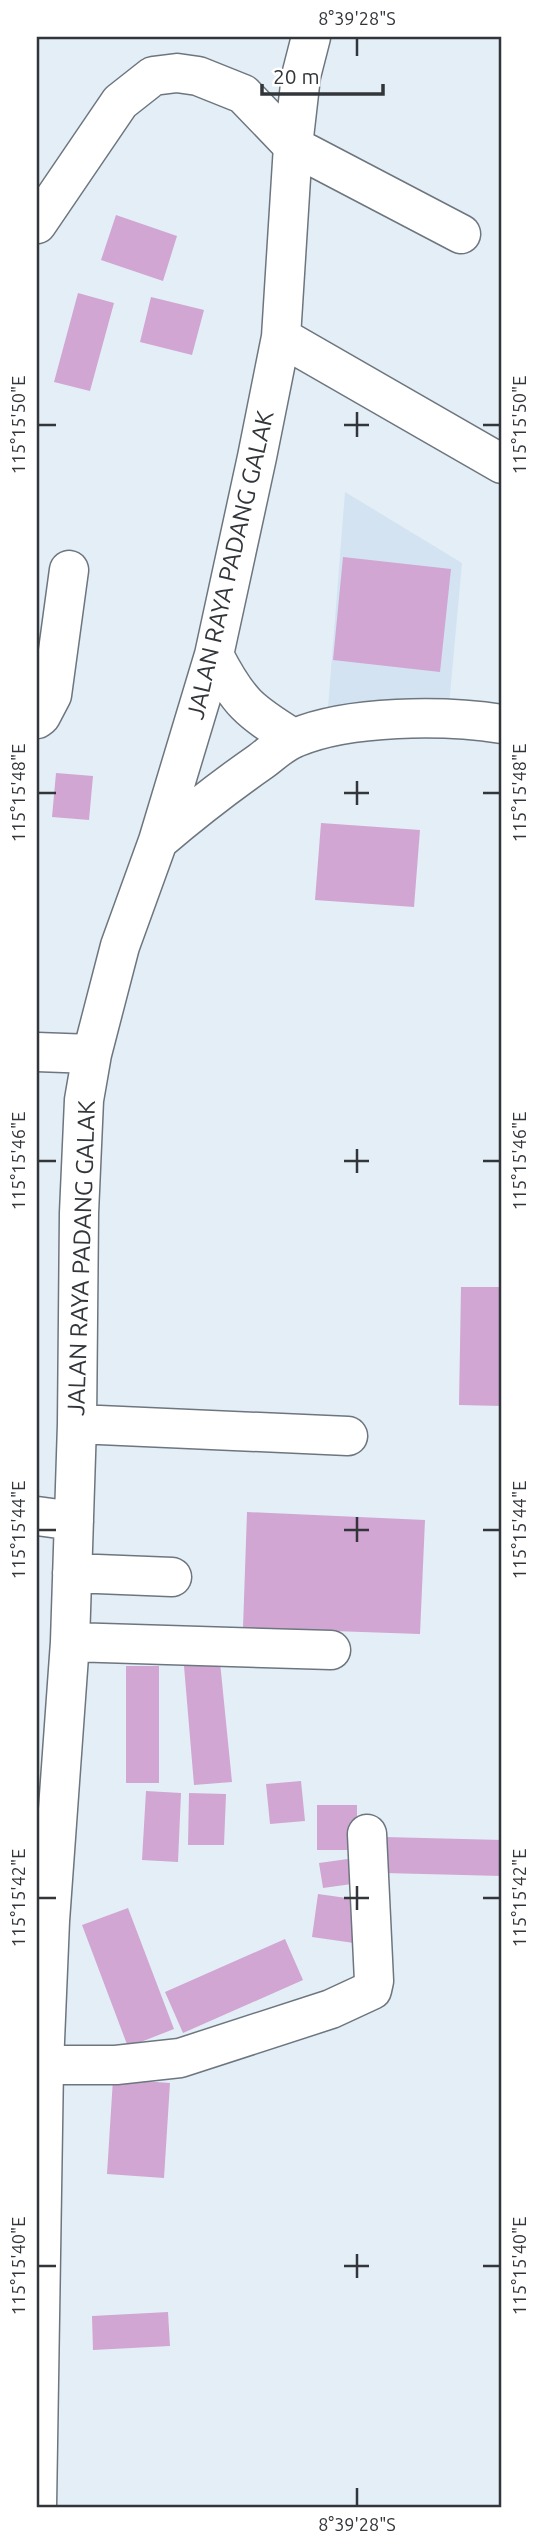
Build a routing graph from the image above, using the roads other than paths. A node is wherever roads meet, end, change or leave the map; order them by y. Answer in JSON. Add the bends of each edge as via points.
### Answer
{"nodes":[{"id":1,"x":311,"y":37,"type":"edge"},
{"id":2,"x":293,"y":146,"type":"junction"},
{"id":3,"x":37,"y":224,"type":"edge"},
{"id":4,"x":461,"y":234,"type":"dead end"},
{"id":5,"x":281,"y":337,"type":"junction"},
{"id":6,"x":502,"y":464,"type":"edge"},
{"id":7,"x":69,"y":570,"type":"dead end"},
{"id":8,"x":214,"y":655,"type":"junction"},
{"id":9,"x":37,"y":719,"type":"edge"},
{"id":10,"x":502,"y":724,"type":"edge"},
{"id":11,"x":293,"y":738,"type":"junction"},
{"id":12,"x":158,"y":841,"type":"junction"},
{"id":13,"x":37,"y":1052,"type":"edge"},
{"id":14,"x":92,"y":1054,"type":"junction"},
{"id":15,"x":77,"y":1424,"type":"junction"},
{"id":16,"x":348,"y":1436,"type":"dead end"},
{"id":17,"x":37,"y":1516,"type":"edge"},
{"id":18,"x":64,"y":1545,"type":"edge"},
{"id":19,"x":172,"y":1577,"type":"dead end"},
{"id":20,"x":70,"y":1642,"type":"junction"},
{"id":21,"x":331,"y":1650,"type":"dead end"},
{"id":22,"x":367,"y":1834,"type":"dead end"},
{"id":23,"x":44,"y":2065,"type":"junction"},
{"id":24,"x":40,"y":2171,"type":"edge"},
{"id":25,"x":37,"y":2507,"type":"edge"}],
"edges":[{"from":1,"to":2,"type":"street","name":"JALAN RAYA PADANG GALAK"},
{"from":2,"to":3,"type":"street","via":[[243,94],[198,76],[153,76],[120,102]]},
{"from":2,"to":4,"type":"street"},
{"from":2,"to":5,"type":"street","name":"JALAN RAYA PADANG GALAK"},
{"from":5,"to":6,"type":"street"},
{"from":5,"to":8,"type":"street","name":"JALAN RAYA PADANG GALAK"},
{"from":7,"to":9,"type":"street","via":[[52,695]]},
{"from":8,"to":11,"type":"street","via":[[250,710]]},
{"from":8,"to":12,"type":"street","name":"JALAN RAYA PADANG GALAK"},
{"from":10,"to":11,"type":"street","via":[[400,720],[340,726]]},
{"from":11,"to":12,"type":"street"},
{"from":12,"to":14,"type":"street","name":"JALAN RAYA PADANG GALAK","via":[[120,946]]},
{"from":13,"to":14,"type":"street"},
{"from":14,"to":15,"type":"street","name":"JALAN RAYA PADANG GALAK","via":[[84,1100],[79,1213]]},
{"from":15,"to":16,"type":"street"},
{"from":15,"to":18,"type":"street","name":"JALAN RAYA PADANG GALAK"},
{"from":17,"to":18,"type":"street"},
{"from":18,"to":19,"type":"street"},
{"from":18,"to":20,"type":"street","name":"JALAN RAYA PADANG GALAK"},
{"from":20,"to":21,"type":"street"},
{"from":20,"to":23,"type":"street","name":"JALAN RAYA PADANG GALAK"},
{"from":22,"to":23,"type":"street","via":[[372,1990],[331,2009],[180,2058],[116,2065]]},
{"from":23,"to":24,"type":"street","name":"JALAN RAYA PADANG GALAK"},
{"from":24,"to":25,"type":"street","name":"JALAN RAYA PADANG GALAK"}]}
